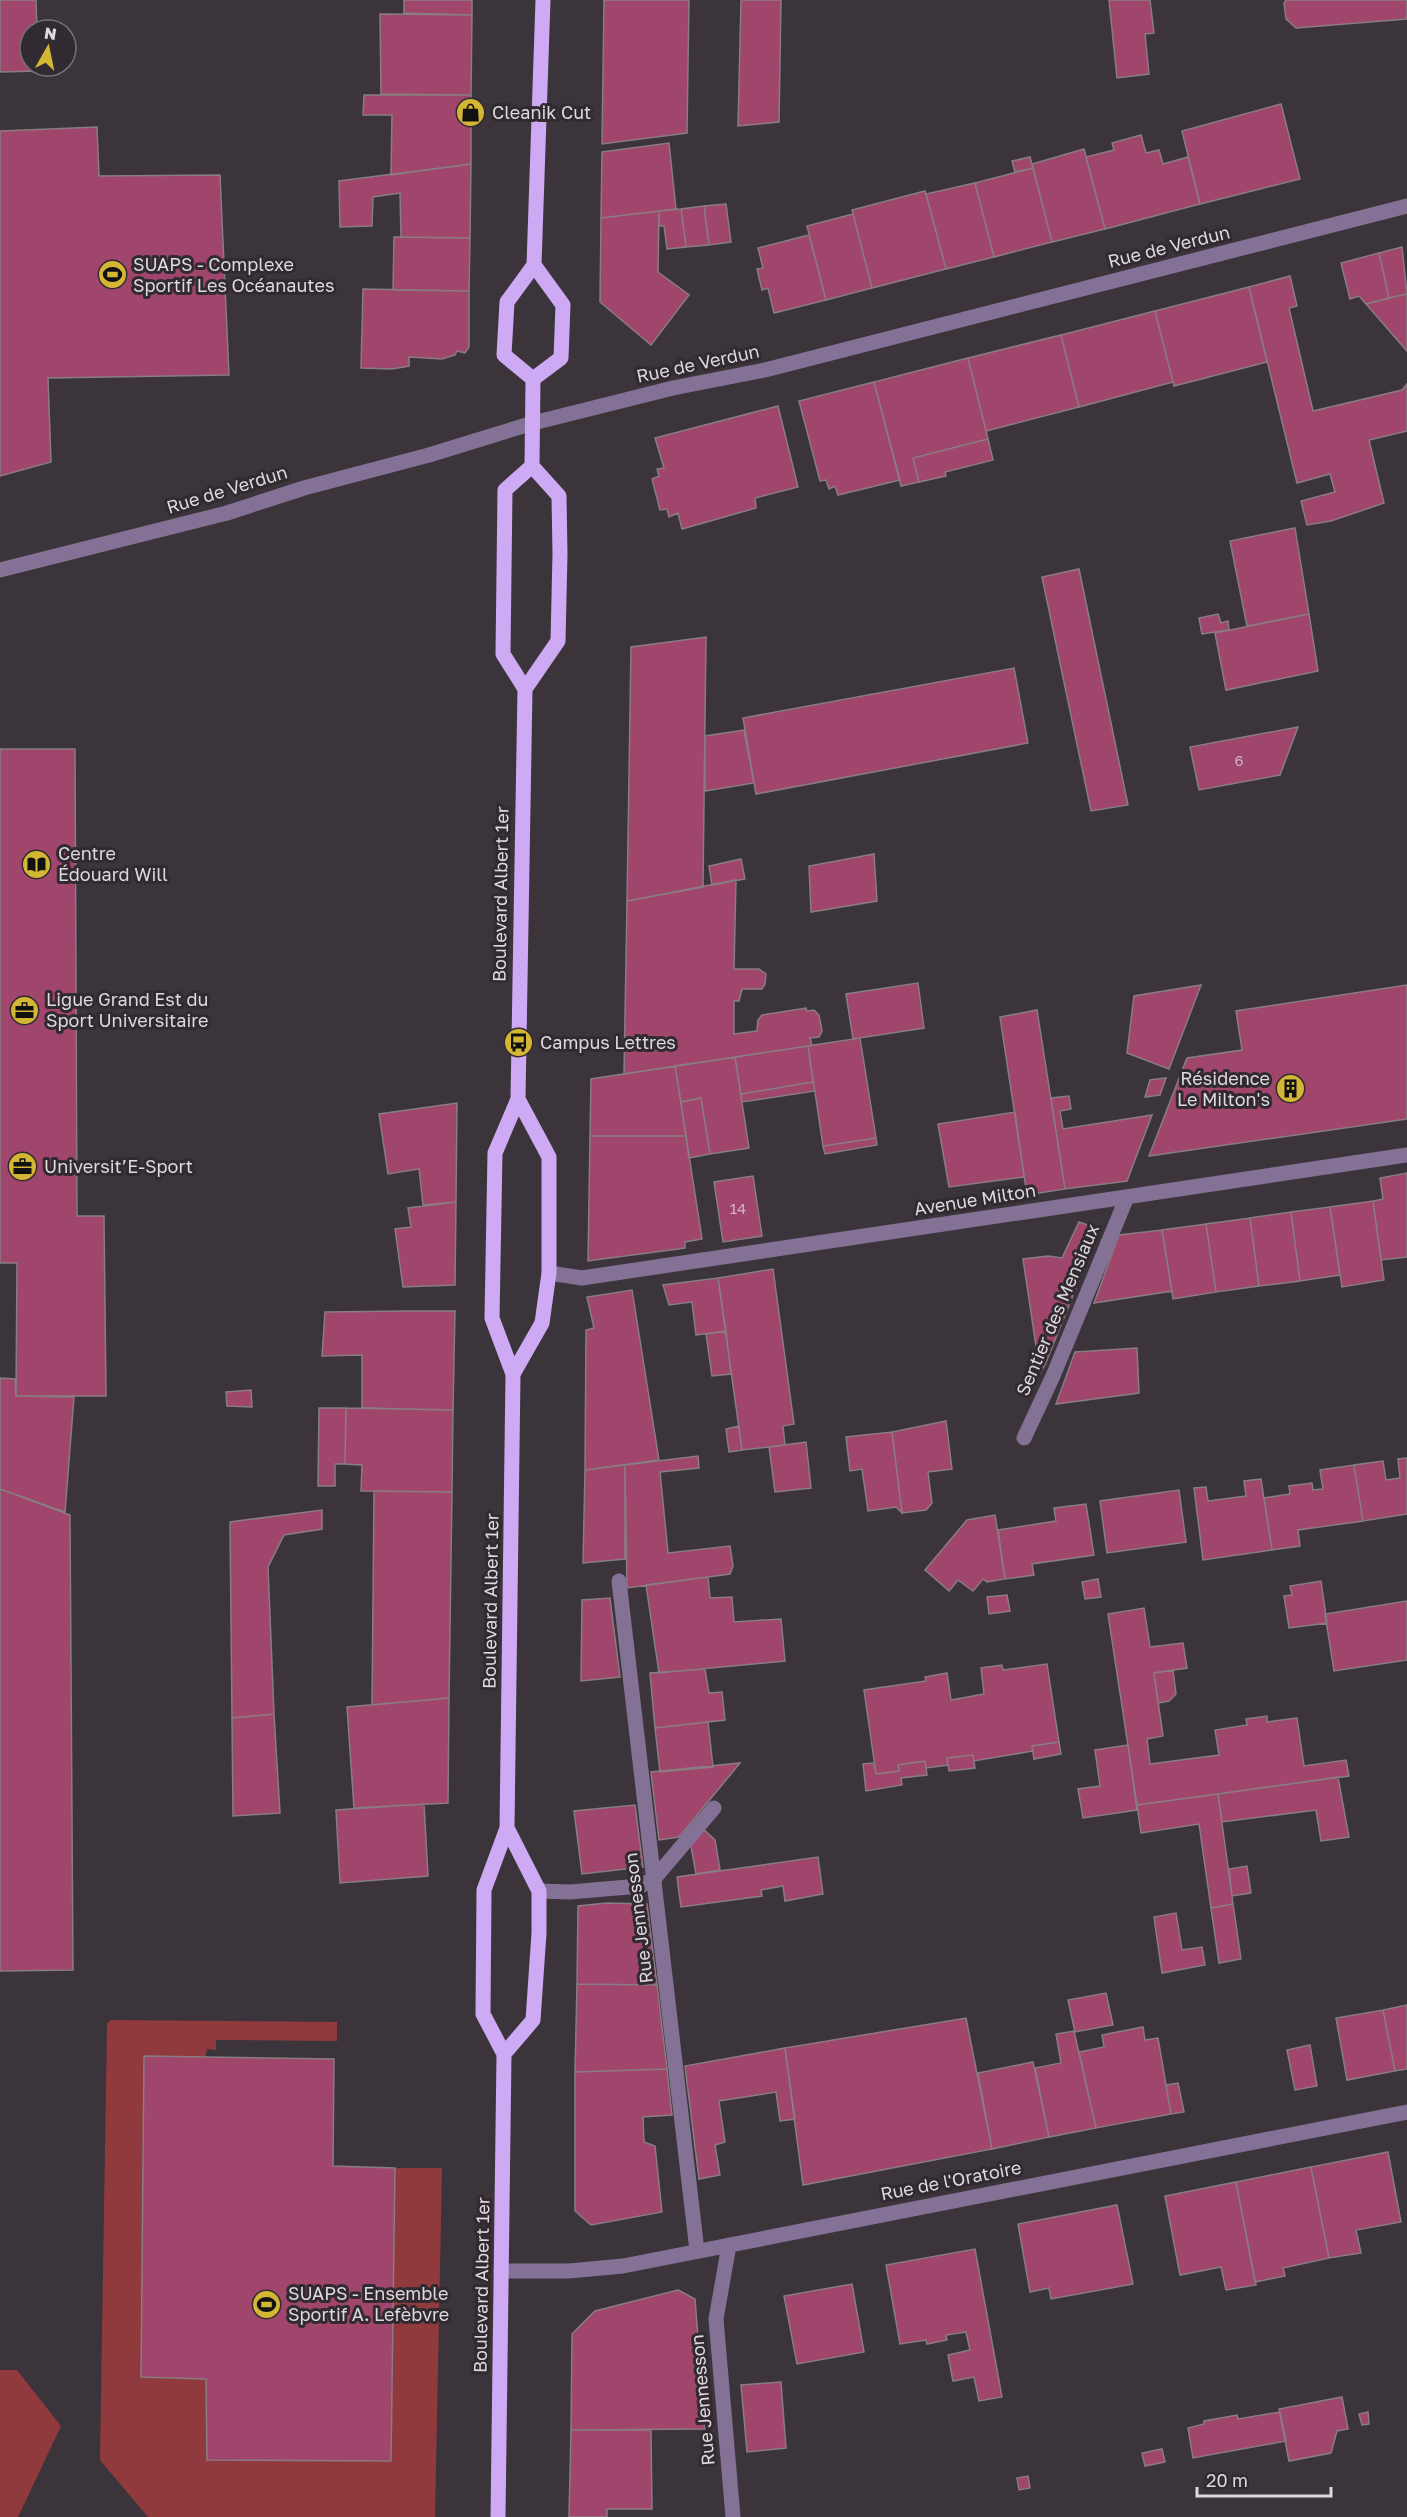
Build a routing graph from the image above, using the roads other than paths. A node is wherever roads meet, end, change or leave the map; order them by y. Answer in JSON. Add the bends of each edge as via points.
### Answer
{"nodes":[{"id":1,"x":543,"y":0,"type":"edge"},
{"id":2,"x":1407,"y":206,"type":"edge"},
{"id":3,"x":534,"y":265,"type":"junction"},
{"id":4,"x":533,"y":379,"type":"junction"},
{"id":5,"x":533,"y":423,"type":"junction"},
{"id":6,"x":532,"y":466,"type":"junction"},
{"id":7,"x":0,"y":570,"type":"edge"},
{"id":8,"x":525,"y":689,"type":"junction"},
{"id":9,"x":518,"y":1099,"type":"junction"},
{"id":10,"x":1407,"y":1155,"type":"edge"},
{"id":11,"x":1127,"y":1197,"type":"junction"},
{"id":12,"x":549,"y":1273,"type":"junction"},
{"id":13,"x":513,"y":1374,"type":"junction"},
{"id":14,"x":1024,"y":1438,"type":"dead end"},
{"id":15,"x":619,"y":1581,"type":"dead end"},
{"id":16,"x":714,"y":1808,"type":"dead end"},
{"id":17,"x":507,"y":1828,"type":"junction"},
{"id":18,"x":654,"y":1879,"type":"junction"},
{"id":19,"x":539,"y":1891,"type":"junction"},
{"id":20,"x":504,"y":2054,"type":"junction"},
{"id":21,"x":1407,"y":2112,"type":"edge"},
{"id":22,"x":729,"y":2245,"type":"junction"},
{"id":23,"x":697,"y":2251,"type":"junction"},
{"id":24,"x":501,"y":2271,"type":"junction"},
{"id":25,"x":498,"y":2517,"type":"edge"},
{"id":26,"x":733,"y":2517,"type":"edge"}],
"edges":[{"from":1,"to":3,"type":"main road"},
{"from":2,"to":5,"type":"street","name":"Rue de Verdun","via":[[765,370]]},
{"from":3,"to":4,"type":"main road","via":[[507,302],[504,354]]},
{"from":3,"to":4,"type":"main road","via":[[563,305],[564,315],[561,358]]},
{"from":4,"to":5,"type":"main road"},
{"from":5,"to":6,"type":"main road"},
{"from":5,"to":7,"type":"street","name":"Rue de Verdun","via":[[227,513]]},
{"from":6,"to":8,"type":"main road","via":[[505,490],[503,654]]},
{"from":6,"to":8,"type":"main road","via":[[559,496],[561,554],[558,641]]},
{"from":8,"to":9,"type":"main road","name":"Boulevard Albert 1er"},
{"from":9,"to":12,"type":"main road","name":"Boulevard Albert 1er","via":[[549,1157]]},
{"from":9,"to":13,"type":"main road","name":"Boulevard Albert 1er","via":[[495,1153],[492,1318]]},
{"from":10,"to":11,"type":"street","name":"Avenue Milton"},
{"from":11,"to":12,"type":"street","name":"Avenue Milton","via":[[582,1278]]},
{"from":11,"to":14,"type":"street","name":"Sentier des Mensiaux"},
{"from":12,"to":13,"type":"main road","name":"Boulevard Albert 1er","via":[[542,1323]]},
{"from":13,"to":17,"type":"main road","name":"Boulevard Albert 1er"},
{"from":15,"to":18,"type":"street","name":"Rue Jennesson"},
{"from":16,"to":18,"type":"street"},
{"from":17,"to":19,"type":"main road","name":"Boulevard Albert 1er"},
{"from":17,"to":20,"type":"main road","name":"Boulevard Albert 1er","via":[[484,1890],[483,2014]]},
{"from":18,"to":19,"type":"street","via":[[640,1886]]},
{"from":18,"to":23,"type":"street","name":"Rue Jennesson"},
{"from":19,"to":20,"type":"main road","name":"Boulevard Albert 1er","via":[[533,2020]]},
{"from":20,"to":24,"type":"main road","name":"Boulevard Albert 1er"},
{"from":21,"to":22,"type":"street","name":"Rue de l'Oratoire"},
{"from":22,"to":23,"type":"street","name":"Rue de l'Oratoire"},
{"from":22,"to":26,"type":"street","name":"Rue Jennesson","via":[[716,2319]]},
{"from":23,"to":24,"type":"street","name":"Rue de l'Oratoire","via":[[623,2266]]},
{"from":24,"to":25,"type":"main road","name":"Boulevard Albert 1er"}]}
